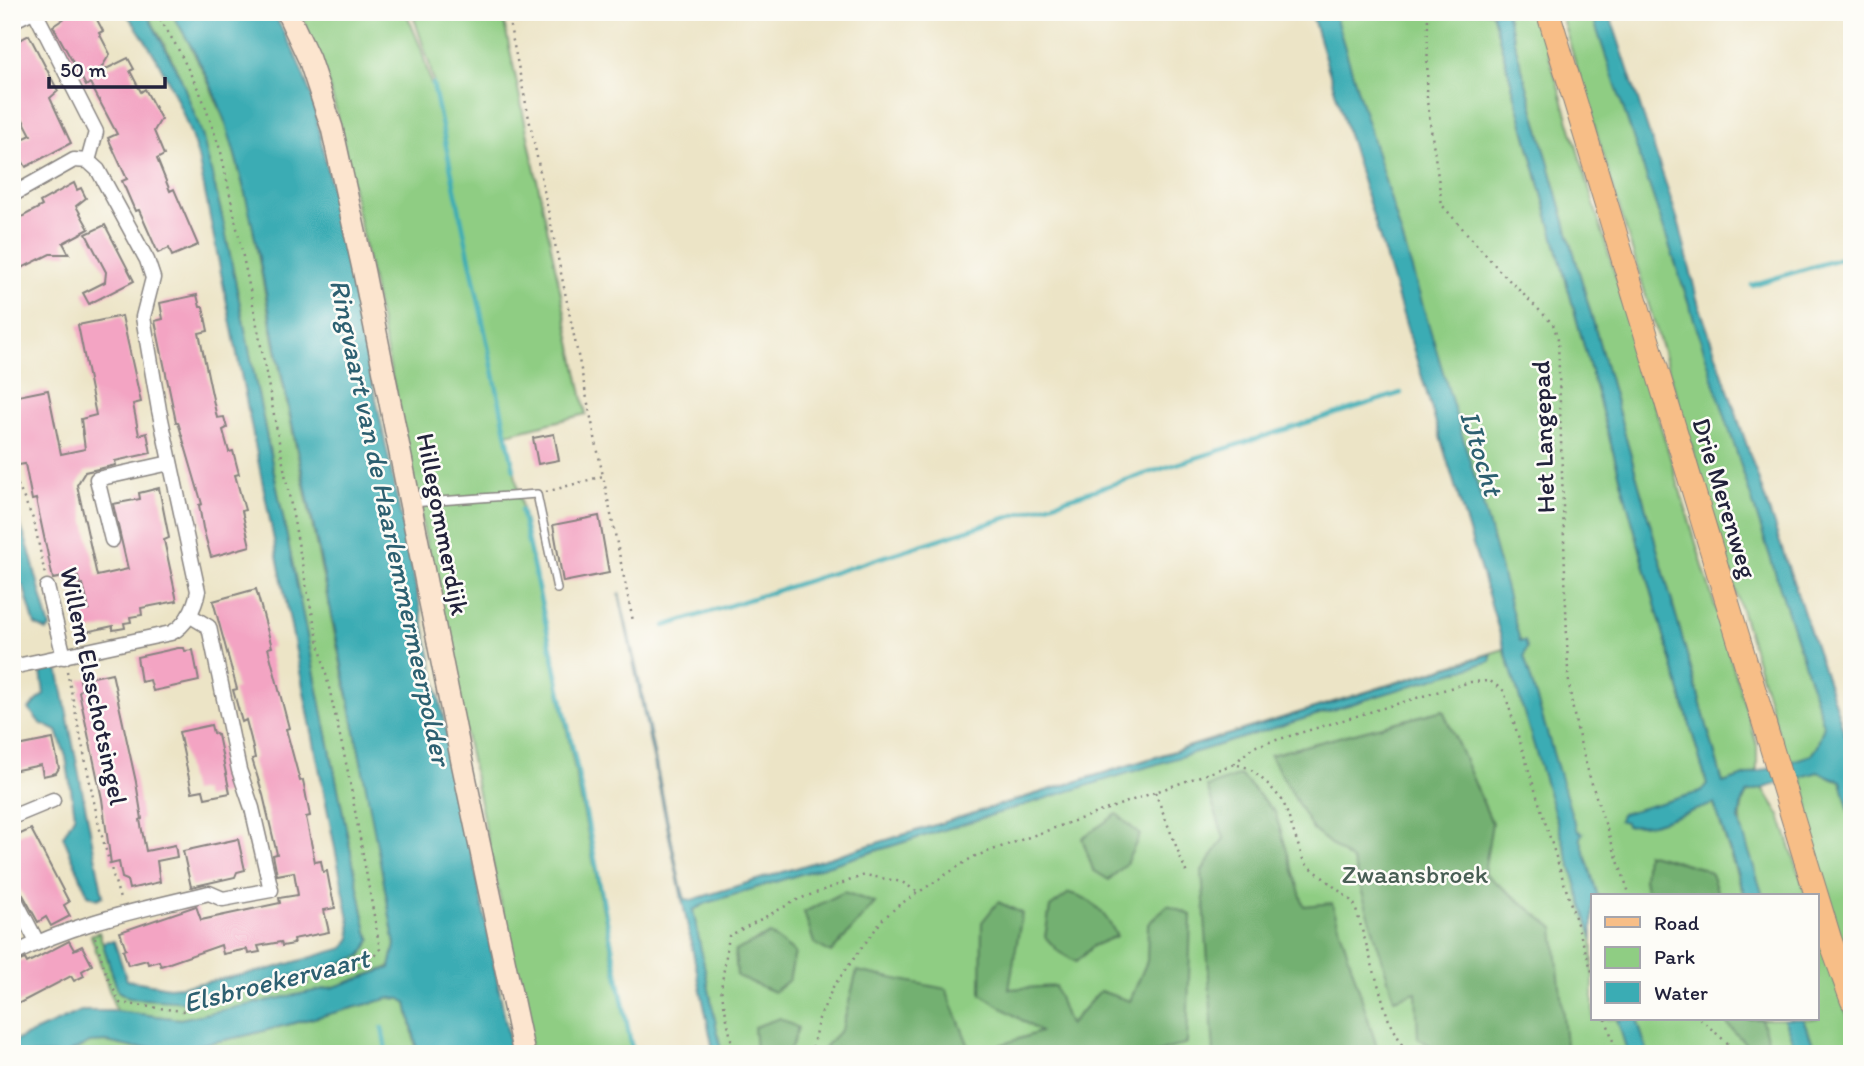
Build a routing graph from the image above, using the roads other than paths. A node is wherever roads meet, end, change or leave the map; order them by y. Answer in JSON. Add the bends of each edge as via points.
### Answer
{"nodes":[{"id":1,"x":33,"y":12,"type":"edge"},
{"id":2,"x":287,"y":12,"type":"edge"},
{"id":3,"x":1548,"y":12,"type":"edge"},
{"id":4,"x":12,"y":22,"type":"edge"},
{"id":5,"x":88,"y":161,"type":"junction"},
{"id":6,"x":12,"y":195,"type":"edge"},
{"id":7,"x":170,"y":463,"type":"junction"},
{"id":8,"x":411,"y":503,"type":"junction"},
{"id":9,"x":112,"y":541,"type":"dead end"},
{"id":10,"x":47,"y":587,"type":"road end"},
{"id":11,"x":556,"y":589,"type":"dead end"},
{"id":12,"x":189,"y":615,"type":"junction"},
{"id":13,"x":64,"y":657,"type":"junction"},
{"id":14,"x":12,"y":667,"type":"edge"},
{"id":15,"x":54,"y":800,"type":"dead end"},
{"id":16,"x":12,"y":817,"type":"edge"},
{"id":17,"x":12,"y":894,"type":"edge"},
{"id":18,"x":1816,"y":894,"type":"edge"},
{"id":19,"x":1818,"y":900,"type":"edge"},
{"id":20,"x":37,"y":942,"type":"junction"},
{"id":21,"x":12,"y":955,"type":"edge"},
{"id":22,"x":1852,"y":1000,"type":"edge"},
{"id":23,"x":524,"y":1054,"type":"edge"}],
"edges":[{"from":1,"to":4,"type":"street"},
{"from":1,"to":5,"type":"street","via":[[96,132]]},
{"from":2,"to":8,"type":"street","name":"Hillegommerdijk","via":[[309,59],[332,128]]},
{"from":3,"to":18,"type":"main road","name":"Drie Merenweg"},
{"from":5,"to":6,"type":"street","via":[[74,160]]},
{"from":5,"to":7,"type":"street","via":[[98,170],[153,278],[143,317]]},
{"from":7,"to":9,"type":"street","via":[[97,479]]},
{"from":7,"to":12,"type":"street","via":[[198,591]]},
{"from":8,"to":11,"type":"lane","via":[[537,494]]},
{"from":8,"to":23,"type":"street","name":"Hillegommerdijk"},
{"from":10,"to":13,"type":"street","name":"Willem Elsschotsingel"},
{"from":12,"to":13,"type":"street","via":[[171,633]]},
{"from":12,"to":20,"type":"street","via":[[209,628],[271,890],[223,899],[209,893],[73,927]]},
{"from":13,"to":14,"type":"street"},
{"from":15,"to":16,"type":"street"},
{"from":17,"to":20,"type":"street"},
{"from":19,"to":22,"type":"main road","name":"Drie Merenweg"},
{"from":20,"to":21,"type":"street"}]}
